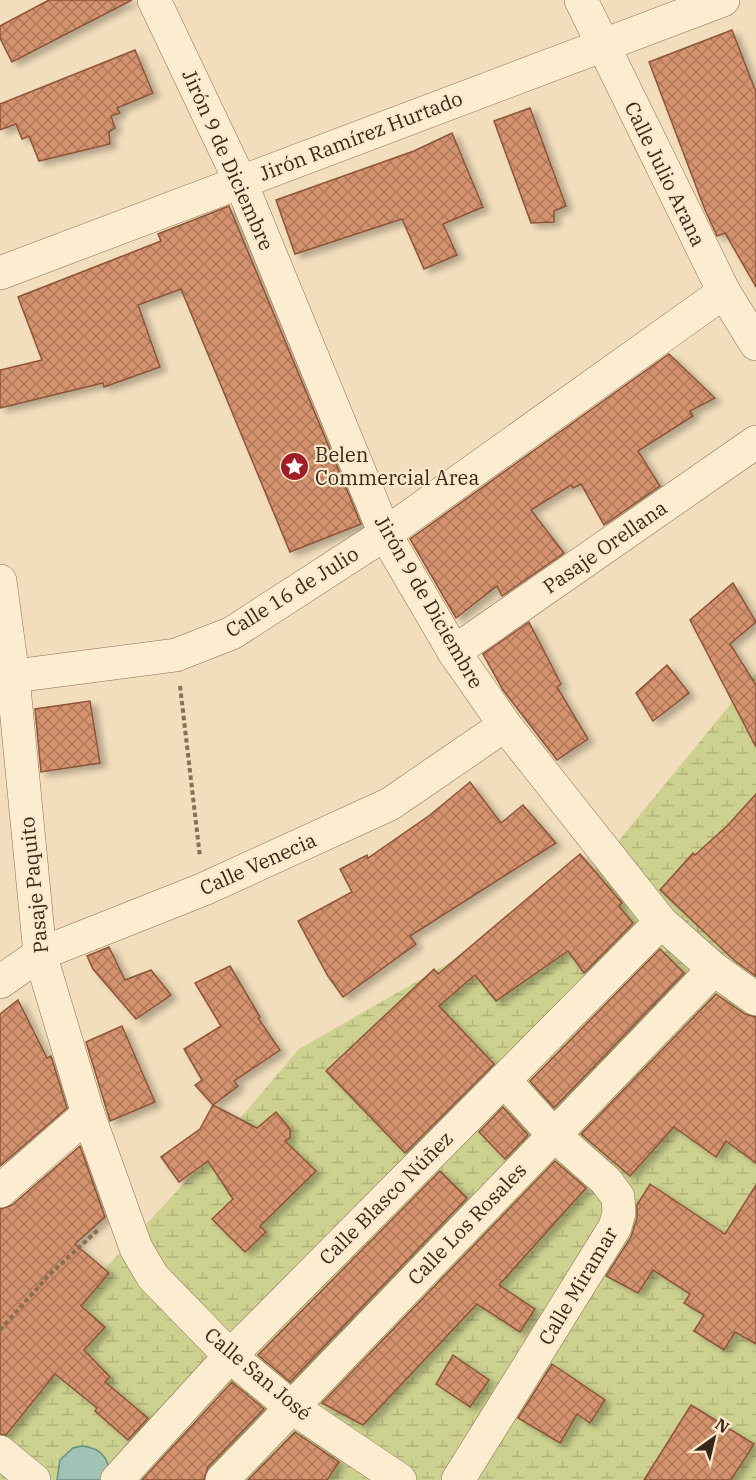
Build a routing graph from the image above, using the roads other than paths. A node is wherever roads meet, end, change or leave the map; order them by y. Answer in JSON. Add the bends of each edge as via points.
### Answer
{"nodes":[{"id":1,"x":154,"y":0,"type":"edge"},
{"id":2,"x":581,"y":0,"type":"edge"},
{"id":3,"x":723,"y":0,"type":"edge"},
{"id":4,"x":602,"y":44,"type":"junction"},
{"id":5,"x":241,"y":183,"type":"junction"},
{"id":6,"x":0,"y":273,"type":"edge"},
{"id":7,"x":724,"y":292,"type":"junction"},
{"id":8,"x":756,"y":344,"type":"edge"},
{"id":9,"x":756,"y":442,"type":"edge"},
{"id":10,"x":386,"y":534,"type":"junction"},
{"id":11,"x":0,"y":581,"type":"edge"},
{"id":12,"x":454,"y":652,"type":"junction"},
{"id":13,"x":6,"y":677,"type":"edge"},
{"id":14,"x":506,"y":725,"type":"junction"},
{"id":15,"x":661,"y":922,"type":"junction"},
{"id":16,"x":39,"y":954,"type":"junction"},
{"id":17,"x":714,"y":969,"type":"junction"},
{"id":18,"x":0,"y":982,"type":"edge"},
{"id":19,"x":756,"y":999,"type":"edge"},
{"id":20,"x":504,"y":1080,"type":"junction"},
{"id":21,"x":88,"y":1114,"type":"junction"},
{"id":22,"x":554,"y":1135,"type":"junction"},
{"id":23,"x":0,"y":1191,"type":"edge"},
{"id":24,"x":136,"y":1248,"type":"joint"},
{"id":25,"x":230,"y":1356,"type":"junction"},
{"id":26,"x":291,"y":1406,"type":"junction"},
{"id":27,"x":0,"y":1452,"type":"edge"},
{"id":28,"x":34,"y":1480,"type":"edge"},
{"id":29,"x":117,"y":1480,"type":"edge"},
{"id":30,"x":222,"y":1480,"type":"edge"},
{"id":31,"x":400,"y":1480,"type":"edge"},
{"id":32,"x":459,"y":1480,"type":"edge"}],
"edges":[{"from":1,"to":5,"type":"street","name":"Jirón 9 de Diciembre"},
{"from":2,"to":4,"type":"street","name":"Calle Julio Arana"},
{"from":3,"to":4,"type":"street","name":"Jirón Ramírez Hurtado"},
{"from":4,"to":5,"type":"street","name":"Jirón Ramírez Hurtado"},
{"from":4,"to":7,"type":"street","name":"Calle Julio Arana"},
{"from":5,"to":6,"type":"street","name":"Jirón Ramírez Hurtado"},
{"from":5,"to":10,"type":"street","name":"Jirón 9 de Diciembre"},
{"from":7,"to":8,"type":"street","name":"Calle Julio Arana"},
{"from":7,"to":10,"type":"street","name":"Calle 16 de Julio"},
{"from":9,"to":12,"type":"street","name":"Pasaje Orellana"},
{"from":10,"to":12,"type":"street","name":"Jirón 9 de Diciembre"},
{"from":10,"to":13,"type":"street","name":"Calle 16 de Julio","via":[[232,633],[176,655]]},
{"from":11,"to":13,"type":"street","name":"Pasaje Paquito"},
{"from":12,"to":14,"type":"street","name":"Jirón 9 de Diciembre"},
{"from":13,"to":16,"type":"street","name":"Pasaje Paquito"},
{"from":14,"to":15,"type":"street","name":"Jirón 9 de Diciembre"},
{"from":14,"to":16,"type":"street","name":"Calle Venecia","via":[[390,804],[204,889]]},
{"from":15,"to":17,"type":"street","name":"Jirón 9 de Diciembre"},
{"from":15,"to":20,"type":"street","name":"Calle Blasco Núñez"},
{"from":16,"to":18,"type":"street","name":"Calle Venecia"},
{"from":16,"to":21,"type":"street","name":"Pasaje Paquito"},
{"from":17,"to":19,"type":"street","name":"Jirón 9 de Diciembre"},
{"from":17,"to":22,"type":"street","name":"Calle Los Rosales"},
{"from":20,"to":22,"type":"street","name":"Calle Miramar"},
{"from":20,"to":25,"type":"street","name":"Calle Blasco Núñez"},
{"from":21,"to":23,"type":"street"},
{"from":21,"to":24,"type":"street","name":"Pasaje Paquito"},
{"from":22,"to":26,"type":"street","name":"Calle Los Rosales"},
{"from":22,"to":32,"type":"street","name":"Calle Miramar","via":[[606,1181],[618,1197],[619,1213],[615,1227]]},
{"from":24,"to":25,"type":"street","name":"Calle San José","via":[[153,1277]]},
{"from":25,"to":26,"type":"street","name":"Calle San José"},
{"from":25,"to":29,"type":"street","name":"Calle Blasco Núñez"},
{"from":26,"to":30,"type":"street","name":"Calle Los Rosales"},
{"from":26,"to":31,"type":"street","name":"Calle San José"},
{"from":27,"to":28,"type":"street"}]}
